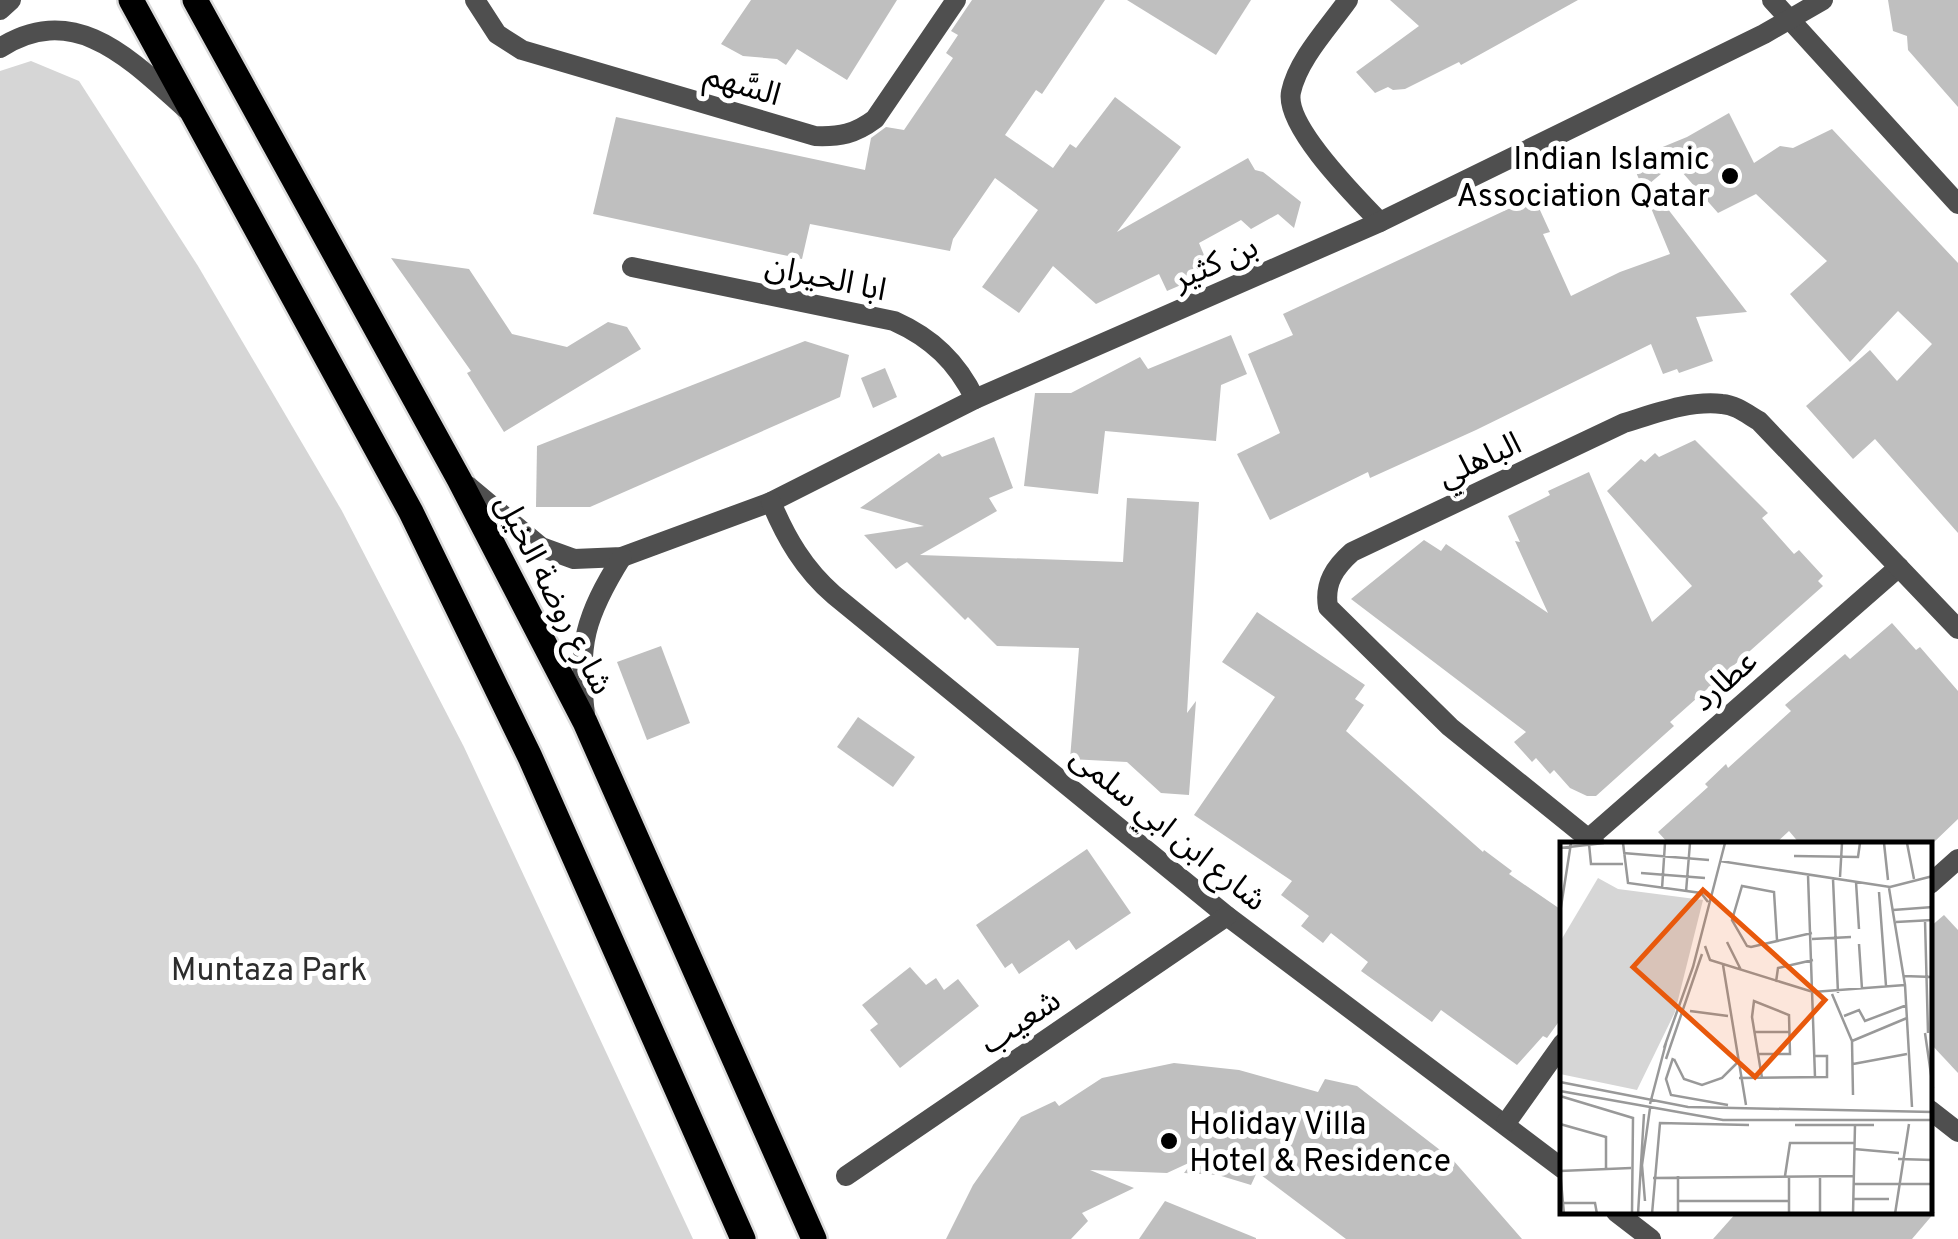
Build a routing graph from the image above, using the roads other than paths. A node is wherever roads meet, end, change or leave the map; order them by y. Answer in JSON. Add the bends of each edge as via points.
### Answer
{"nodes":[{"id":1,"x":11,"y":0,"type":"edge"},
{"id":2,"x":130,"y":0,"type":"edge"},
{"id":3,"x":196,"y":0,"type":"edge"},
{"id":4,"x":475,"y":0,"type":"edge"},
{"id":5,"x":956,"y":0,"type":"edge"},
{"id":6,"x":1348,"y":0,"type":"edge"},
{"id":7,"x":1772,"y":0,"type":"edge"},
{"id":8,"x":1822,"y":0,"type":"edge"},
{"id":9,"x":0,"y":10,"type":"edge"},
{"id":10,"x":1790,"y":20,"type":"junction"},
{"id":11,"x":0,"y":48,"type":"edge"},
{"id":12,"x":190,"y":113,"type":"junction"},
{"id":13,"x":1958,"y":204,"type":"edge"},
{"id":14,"x":1380,"y":222,"type":"junction"},
{"id":15,"x":632,"y":267,"type":"dead end"},
{"id":16,"x":975,"y":399,"type":"junction"},
{"id":17,"x":459,"y":479,"type":"junction"},
{"id":18,"x":772,"y":502,"type":"junction"},
{"id":19,"x":622,"y":557,"type":"junction"},
{"id":20,"x":1899,"y":567,"type":"junction"},
{"id":21,"x":1958,"y":629,"type":"edge"},
{"id":22,"x":585,"y":722,"type":"junction"},
{"id":23,"x":1592,"y":842,"type":"edge"},
{"id":24,"x":1958,"y":860,"type":"edge"},
{"id":25,"x":1933,"y":881,"type":"edge"},
{"id":26,"x":1227,"y":916,"type":"junction"},
{"id":27,"x":1560,"y":1047,"type":"edge"},
{"id":28,"x":1933,"y":1112,"type":"edge"},
{"id":29,"x":1506,"y":1124,"type":"junction"},
{"id":30,"x":1958,"y":1132,"type":"edge"},
{"id":31,"x":1560,"y":1167,"type":"edge"},
{"id":32,"x":846,"y":1176,"type":"dead end"},
{"id":33,"x":1619,"y":1214,"type":"edge"},
{"id":34,"x":743,"y":1239,"type":"edge"},
{"id":35,"x":814,"y":1239,"type":"edge"},
{"id":36,"x":1651,"y":1239,"type":"edge"}],
"edges":[{"from":1,"to":9,"type":"street"},
{"from":2,"to":12,"type":"main road"},
{"from":3,"to":17,"type":"main road","name":"شارع روضة الخيل"},
{"from":4,"to":5,"type":"street","name":"السَّهم","via":[[497,34],[522,50],[836,137],[874,119]]},
{"from":6,"to":14,"type":"street","via":[[1300,69],[1291,104],[1300,127]]},
{"from":7,"to":10,"type":"street"},
{"from":8,"to":10,"type":"street","name":"بن كثير"},
{"from":10,"to":13,"type":"street"},
{"from":10,"to":14,"type":"street","name":"بن كثير"},
{"from":11,"to":12,"type":"street","via":[[38,28],[95,36]]},
{"from":12,"to":34,"type":"main road","via":[[411,512],[530,757]]},
{"from":14,"to":16,"type":"street","name":"بن كثير"},
{"from":15,"to":16,"type":"street","name":"ابا الحيران","via":[[894,322],[943,352]]},
{"from":16,"to":18,"type":"street","name":"بن كثير"},
{"from":17,"to":19,"type":"street","name":"بن كثير","via":[[541,546],[574,559]]},
{"from":17,"to":22,"type":"main road","name":"شارع روضة الخيل"},
{"from":18,"to":19,"type":"street","name":"بن كثير"},
{"from":18,"to":26,"type":"street","name":"شارع ابن ابي سلمى","via":[[817,580]]},
{"from":19,"to":22,"type":"street","via":[[596,599],[581,648]]},
{"from":20,"to":21,"type":"street","name":"الباهلي"},
{"from":20,"to":23,"type":"street","name":"عطارد"},
{"from":20,"to":23,"type":"street","name":"الباهلي","via":[[1759,421],[1720,403],[1624,423],[1352,552],[1336,567],[1328,607],[1450,727]]},
{"from":22,"to":35,"type":"main road","name":"شارع روضة الخيل"},
{"from":24,"to":25,"type":"street"},
{"from":26,"to":29,"type":"street","name":"شارع ابن ابي سلمى"},
{"from":26,"to":32,"type":"street","name":"شعيب"},
{"from":27,"to":29,"type":"street"},
{"from":28,"to":30,"type":"street"},
{"from":29,"to":31,"type":"street","name":"شارع ابن ابي سلمى"},
{"from":33,"to":36,"type":"street"}]}
